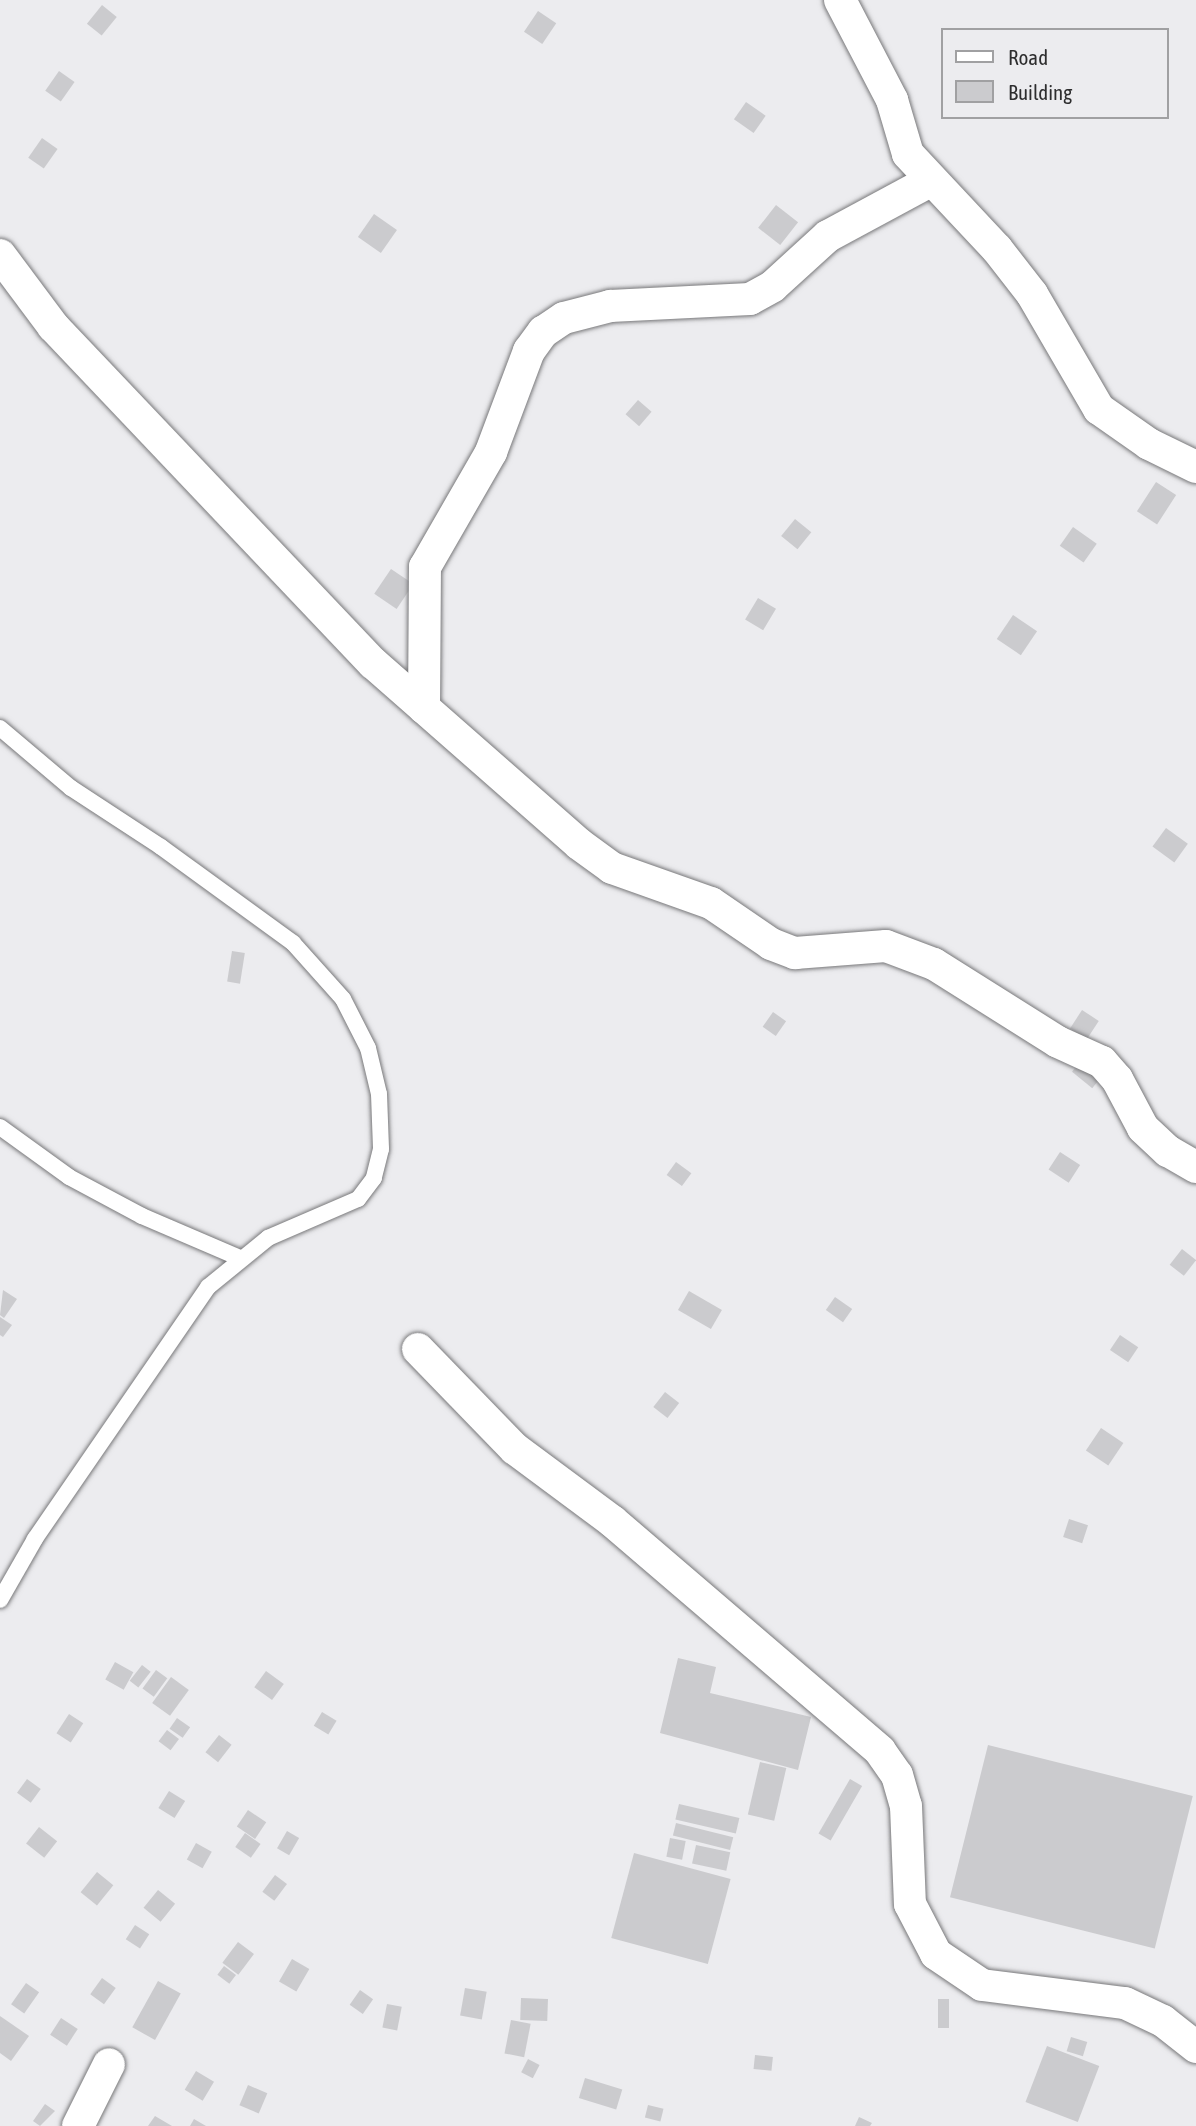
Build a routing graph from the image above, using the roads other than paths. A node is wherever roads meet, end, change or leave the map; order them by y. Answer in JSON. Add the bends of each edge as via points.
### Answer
{"nodes":[{"id":1,"x":840,"y":0,"type":"edge"},
{"id":2,"x":930,"y":181,"type":"junction"},
{"id":3,"x":0,"y":255,"type":"edge"},
{"id":4,"x":1196,"y":467,"type":"edge"},
{"id":5,"x":424,"y":708,"type":"junction"},
{"id":6,"x":0,"y":728,"type":"edge"},
{"id":7,"x":0,"y":1127,"type":"edge"},
{"id":8,"x":1196,"y":1167,"type":"edge"},
{"id":9,"x":240,"y":1258,"type":"junction"},
{"id":10,"x":418,"y":1349,"type":"dead end"},
{"id":11,"x":0,"y":1600,"type":"edge"},
{"id":12,"x":1196,"y":2047,"type":"edge"},
{"id":13,"x":109,"y":2064,"type":"dead end"},
{"id":14,"x":78,"y":2126,"type":"edge"}],
"edges":[{"from":1,"to":2,"type":"street","via":[[892,100],[908,154]]},
{"from":2,"to":4,"type":"street","via":[[997,249],[1032,294],[1099,409],[1149,444]]},
{"from":2,"to":5,"type":"street","via":[[828,236],[774,286],[750,299],[610,306],[564,318],[543,332],[529,351],[491,452],[425,567]]},
{"from":3,"to":5,"type":"street","via":[[53,326],[373,663]]},
{"from":5,"to":8,"type":"street","via":[[579,844],[612,867],[689,893],[734,916],[771,944],[795,953],[859,945],[911,953],[1058,1041],[1087,1051],[1117,1079],[1143,1128],[1168,1152]]},
{"from":6,"to":9,"type":"lane","via":[[71,788],[293,943],[343,999],[368,1048],[379,1094],[381,1149],[374,1178],[358,1199],[268,1238]]},
{"from":7,"to":9,"type":"lane","via":[[69,1177],[142,1216]]},
{"from":9,"to":11,"type":"lane","via":[[201,1297],[35,1539]]},
{"from":10,"to":12,"type":"street","via":[[515,1449],[612,1521],[880,1751],[897,1775],[906,1806],[910,1904],[936,1954],[982,1985],[1125,2003],[1163,2021]]},
{"from":13,"to":14,"type":"street"}]}
